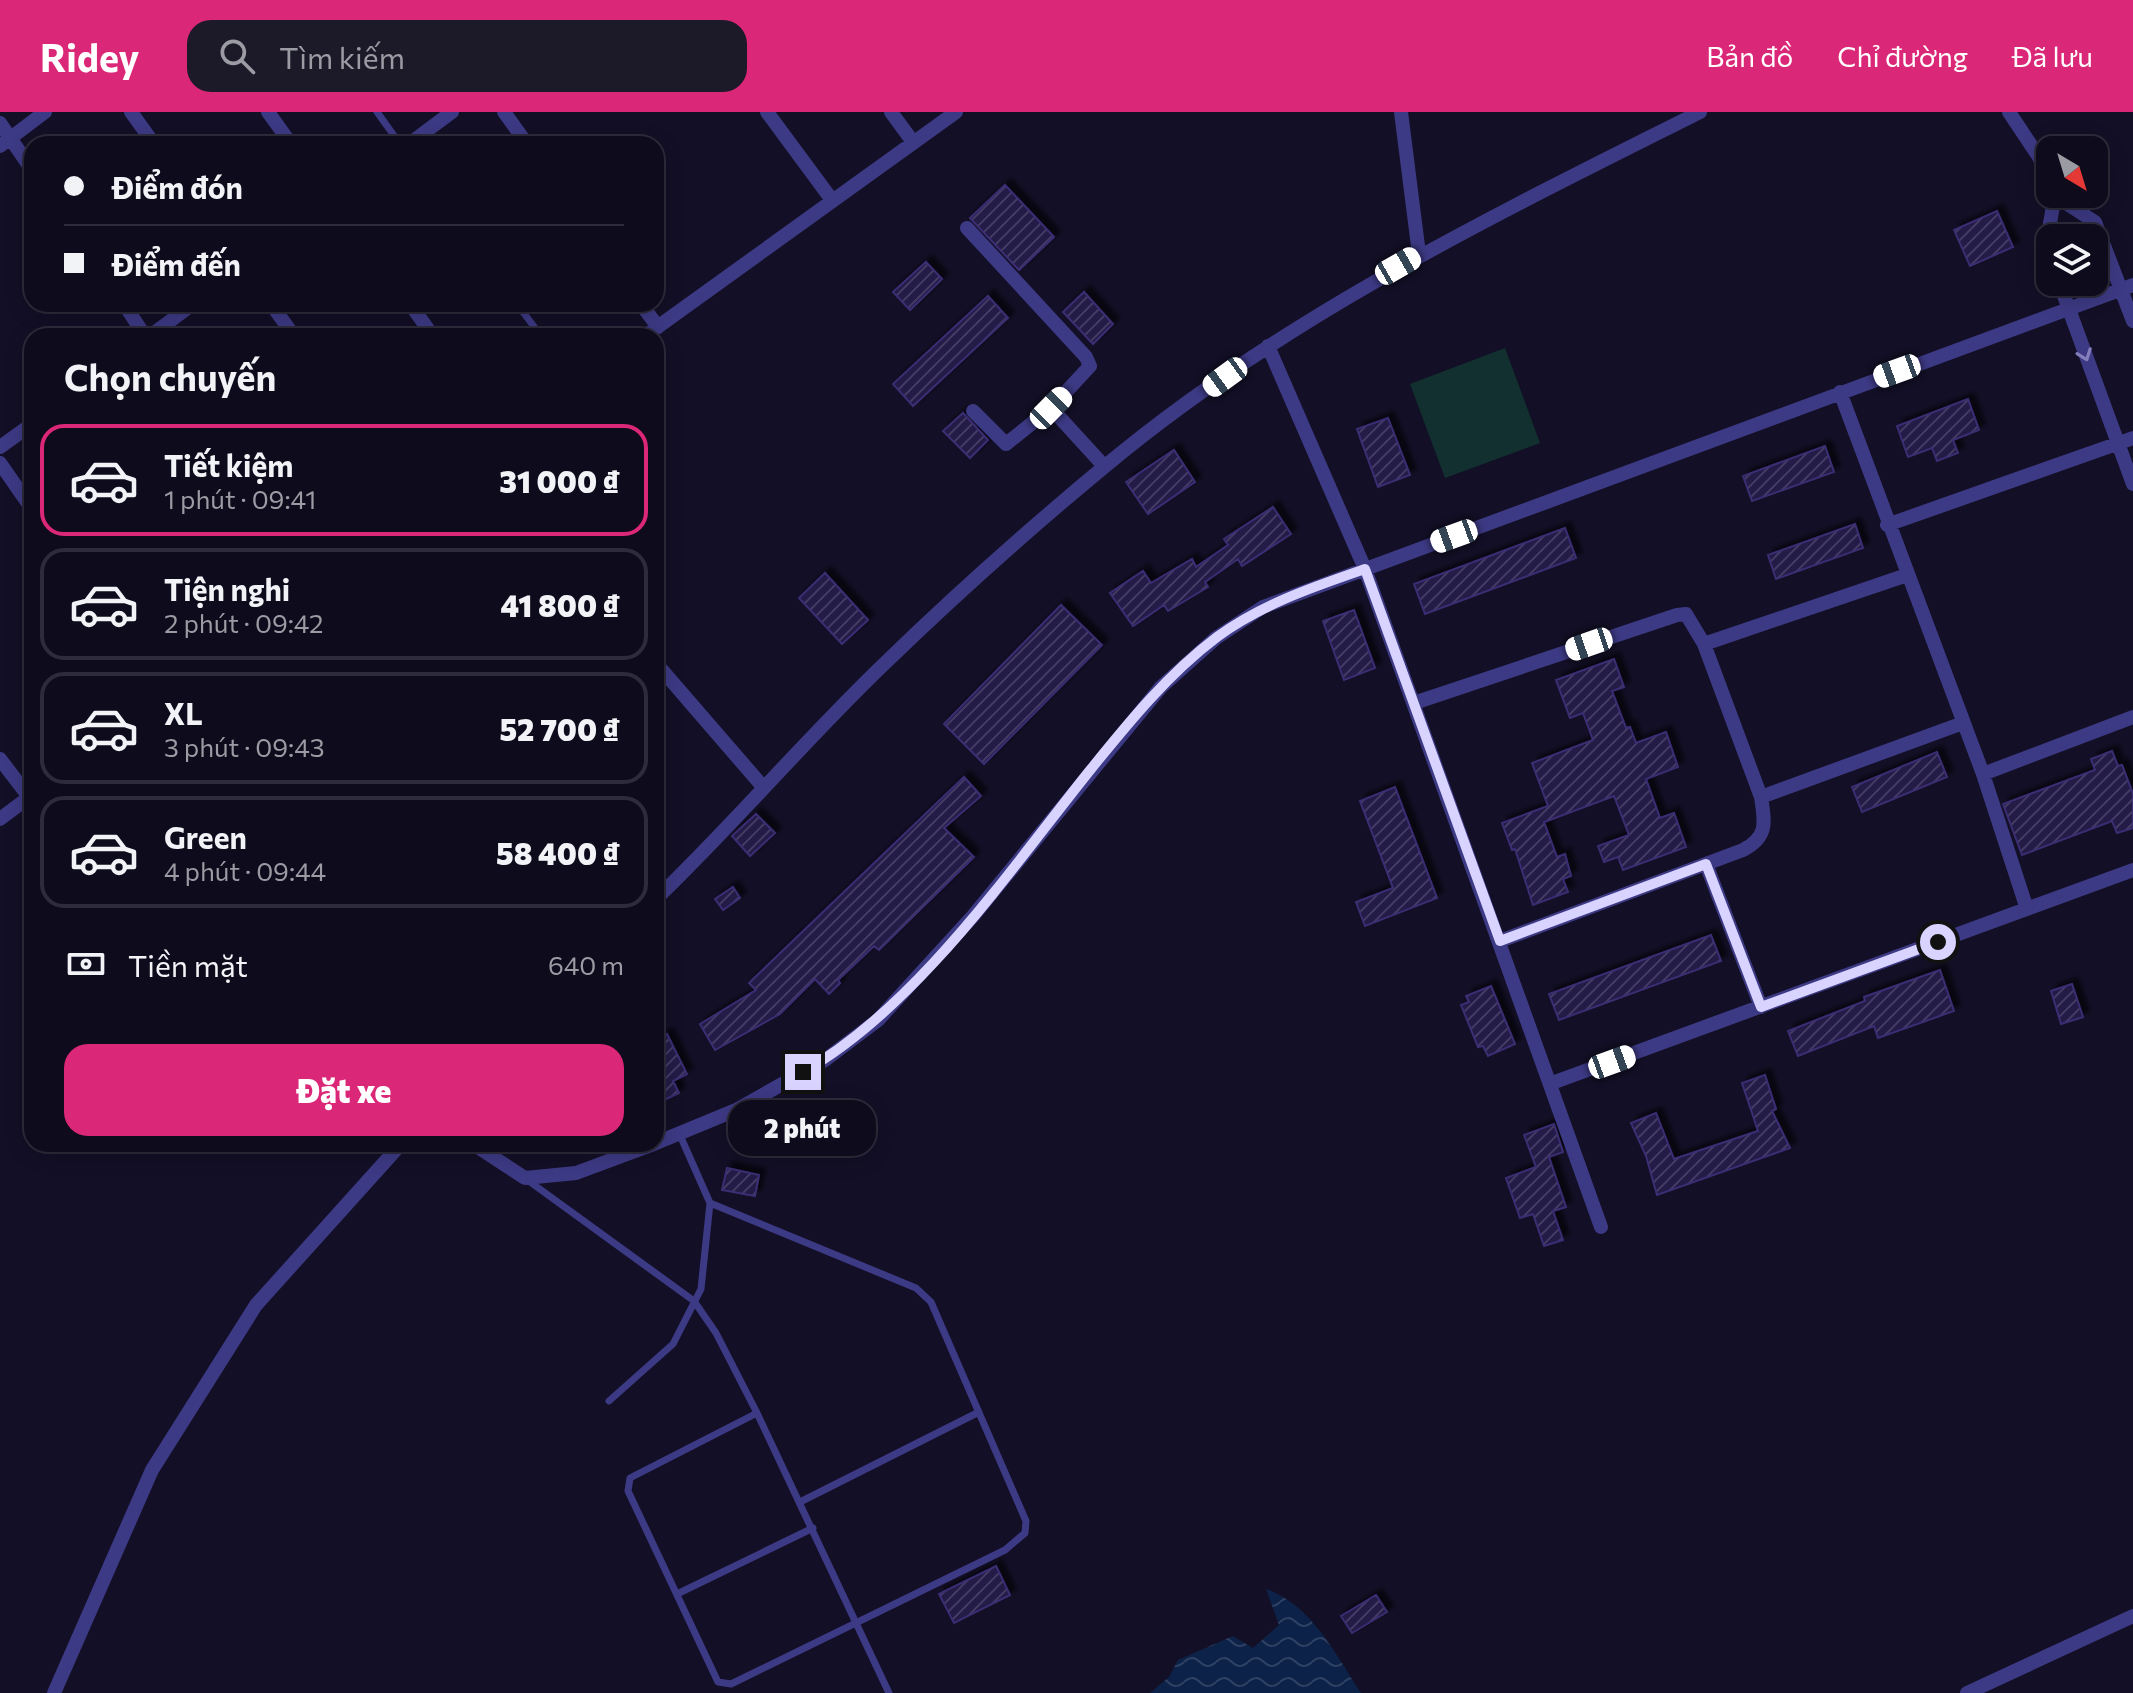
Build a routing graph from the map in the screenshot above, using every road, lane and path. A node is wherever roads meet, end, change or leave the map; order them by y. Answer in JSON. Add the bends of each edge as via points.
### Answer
{"nodes":[{"id":1,"x":45,"y":112,"type":"edge"},
{"id":2,"x":131,"y":112,"type":"edge"},
{"id":3,"x":268,"y":112,"type":"edge"},
{"id":4,"x":377,"y":112,"type":"edge"},
{"id":5,"x":452,"y":112,"type":"edge"},
{"id":6,"x":504,"y":112,"type":"edge"},
{"id":7,"x":767,"y":112,"type":"edge"},
{"id":8,"x":891,"y":112,"type":"edge"},
{"id":9,"x":956,"y":112,"type":"edge"},
{"id":10,"x":1401,"y":112,"type":"edge"},
{"id":11,"x":1700,"y":112,"type":"edge"},
{"id":12,"x":2009,"y":112,"type":"edge"},
{"id":13,"x":0,"y":123,"type":"edge"},
{"id":14,"x":148,"y":136,"type":"edge"},
{"id":15,"x":285,"y":136,"type":"edge"},
{"id":16,"x":394,"y":136,"type":"edge"},
{"id":17,"x":420,"y":136,"type":"edge"},
{"id":18,"x":521,"y":136,"type":"edge"},
{"id":19,"x":5,"y":142,"type":"edge"},
{"id":20,"x":913,"y":142,"type":"junction"},
{"id":21,"x":2036,"y":152,"type":"edge"},
{"id":22,"x":24,"y":162,"type":"edge"},
{"id":23,"x":832,"y":200,"type":"junction"},
{"id":24,"x":2076,"y":208,"type":"edge"},
{"id":25,"x":967,"y":228,"type":"dead end"},
{"id":26,"x":1419,"y":254,"type":"junction"},
{"id":27,"x":2127,"y":287,"type":"edge"},
{"id":28,"x":2064,"y":296,"type":"edge"},
{"id":29,"x":2068,"y":308,"type":"junction"},
{"id":30,"x":182,"y":312,"type":"edge"},
{"id":31,"x":2133,"y":321,"type":"edge"},
{"id":32,"x":159,"y":328,"type":"edge"},
{"id":33,"x":655,"y":328,"type":"edge"},
{"id":34,"x":1268,"y":346,"type":"junction"},
{"id":35,"x":1840,"y":392,"type":"junction"},
{"id":36,"x":1051,"y":408,"type":"junction"},
{"id":37,"x":973,"y":411,"type":"dead end"},
{"id":38,"x":24,"y":430,"type":"edge"},
{"id":39,"x":2133,"y":438,"type":"edge"},
{"id":40,"x":2118,"y":443,"type":"junction"},
{"id":41,"x":0,"y":447,"type":"edge"},
{"id":42,"x":0,"y":463,"type":"edge"},
{"id":43,"x":1104,"y":466,"type":"junction"},
{"id":44,"x":2133,"y":484,"type":"edge"},
{"id":45,"x":24,"y":498,"type":"edge"},
{"id":46,"x":1887,"y":525,"type":"junction"},
{"id":47,"x":1365,"y":569,"type":"junction"},
{"id":48,"x":1907,"y":575,"type":"junction"},
{"id":49,"x":1704,"y":644,"type":"junction"},
{"id":50,"x":664,"y":672,"type":"edge"},
{"id":51,"x":1414,"y":703,"type":"junction"},
{"id":52,"x":2133,"y":717,"type":"edge"},
{"id":53,"x":1963,"y":723,"type":"junction"},
{"id":54,"x":0,"y":759,"type":"edge"},
{"id":55,"x":1983,"y":774,"type":"junction"},
{"id":56,"x":764,"y":788,"type":"junction"},
{"id":57,"x":24,"y":789,"type":"edge"},
{"id":58,"x":1761,"y":797,"type":"junction"},
{"id":59,"x":24,"y":801,"type":"edge"},
{"id":60,"x":0,"y":819,"type":"edge"},
{"id":61,"x":1706,"y":864,"type":"junction"},
{"id":62,"x":2133,"y":870,"type":"edge"},
{"id":63,"x":664,"y":891,"type":"edge"},
{"id":64,"x":2027,"y":909,"type":"junction"},
{"id":65,"x":1500,"y":941,"type":"junction"},
{"id":66,"x":1761,"y":1007,"type":"junction"},
{"id":67,"x":1552,"y":1083,"type":"junction"},
{"id":68,"x":679,"y":1133,"type":"junction"},
{"id":69,"x":664,"y":1140,"type":"edge"},
{"id":70,"x":394,"y":1152,"type":"edge"},
{"id":71,"x":485,"y":1152,"type":"edge"},
{"id":72,"x":633,"y":1152,"type":"edge"},
{"id":73,"x":525,"y":1178,"type":"junction"},
{"id":74,"x":710,"y":1203,"type":"junction"},
{"id":75,"x":1601,"y":1227,"type":"dead end"},
{"id":76,"x":694,"y":1301,"type":"junction"},
{"id":77,"x":609,"y":1401,"type":"dead end"},
{"id":78,"x":979,"y":1412,"type":"junction"},
{"id":79,"x":757,"y":1413,"type":"junction"},
{"id":80,"x":800,"y":1502,"type":"junction"},
{"id":81,"x":813,"y":1528,"type":"junction"},
{"id":82,"x":677,"y":1594,"type":"junction"},
{"id":83,"x":2133,"y":1616,"type":"edge"},
{"id":84,"x":856,"y":1622,"type":"junction"},
{"id":85,"x":54,"y":1693,"type":"edge"},
{"id":86,"x":889,"y":1693,"type":"edge"},
{"id":87,"x":1967,"y":1693,"type":"edge"}],
"edges":[{"from":1,"to":19,"type":"street"},
{"from":2,"to":14,"type":"street"},
{"from":3,"to":15,"type":"street"},
{"from":4,"to":16,"type":"lane"},
{"from":5,"to":17,"type":"street"},
{"from":6,"to":18,"type":"street"},
{"from":7,"to":23,"type":"street"},
{"from":8,"to":20,"type":"street"},
{"from":9,"to":20,"type":"street"},
{"from":10,"to":26,"type":"street"},
{"from":11,"to":26,"type":"street"},
{"from":12,"to":21,"type":"street"},
{"from":13,"to":19,"type":"street"},
{"from":19,"to":22,"type":"street"},
{"from":20,"to":23,"type":"street"},
{"from":23,"to":33,"type":"street"},
{"from":24,"to":27,"type":"street","via":[[2095,222]]},
{"from":25,"to":36,"type":"street","via":[[1086,357],[1090,366],[1085,374]]},
{"from":26,"to":34,"type":"street"},
{"from":27,"to":29,"type":"street"},
{"from":27,"to":31,"type":"street"},
{"from":28,"to":29,"type":"street"},
{"from":29,"to":35,"type":"street"},
{"from":29,"to":40,"type":"street","one_way":true},
{"from":30,"to":32,"type":"street"},
{"from":34,"to":43,"type":"street"},
{"from":34,"to":47,"type":"street"},
{"from":35,"to":46,"type":"street"},
{"from":35,"to":47,"type":"street"},
{"from":36,"to":37,"type":"street","via":[[1006,444]]},
{"from":36,"to":43,"type":"street"},
{"from":38,"to":41,"type":"street"},
{"from":39,"to":40,"type":"street"},
{"from":40,"to":44,"type":"street"},
{"from":40,"to":46,"type":"street"},
{"from":42,"to":45,"type":"street"},
{"from":43,"to":56,"type":"street","via":[[882,666]]},
{"from":46,"to":48,"type":"street"},
{"from":47,"to":51,"type":"street"},
{"from":47,"to":68,"type":"street","via":[[1263,607],[1216,638],[1161,687],[973,916],[878,1020],[825,1060],[736,1110]]},
{"from":48,"to":49,"type":"street"},
{"from":48,"to":53,"type":"street"},
{"from":49,"to":51,"type":"street","via":[[1692,620],[1677,615]]},
{"from":49,"to":58,"type":"street"},
{"from":50,"to":56,"type":"street"},
{"from":51,"to":65,"type":"street"},
{"from":52,"to":55,"type":"street"},
{"from":53,"to":55,"type":"street"},
{"from":53,"to":58,"type":"street"},
{"from":54,"to":57,"type":"street"},
{"from":55,"to":64,"type":"street"},
{"from":56,"to":63,"type":"street"},
{"from":58,"to":61,"type":"street","via":[[1766,827],[1759,842]]},
{"from":59,"to":60,"type":"street"},
{"from":61,"to":65,"type":"street"},
{"from":61,"to":66,"type":"street"},
{"from":62,"to":64,"type":"street"},
{"from":64,"to":66,"type":"street"},
{"from":65,"to":67,"type":"street"},
{"from":66,"to":67,"type":"street"},
{"from":67,"to":75,"type":"street"},
{"from":68,"to":69,"type":"street"},
{"from":68,"to":74,"type":"lane"},
{"from":70,"to":85,"type":"street","via":[[256,1305],[152,1470]]},
{"from":71,"to":73,"type":"street"},
{"from":72,"to":73,"type":"street","via":[[576,1173]]},
{"from":73,"to":76,"type":"lane"},
{"from":74,"to":76,"type":"lane","via":[[701,1289]]},
{"from":74,"to":78,"type":"lane","via":[[916,1288],[931,1302]]},
{"from":76,"to":77,"type":"lane","via":[[673,1344]]},
{"from":76,"to":79,"type":"lane"},
{"from":78,"to":80,"type":"lane"},
{"from":78,"to":84,"type":"lane","via":[[1026,1521],[1025,1533],[1005,1550]]},
{"from":79,"to":80,"type":"lane"},
{"from":79,"to":82,"type":"lane","via":[[630,1478],[628,1491]]},
{"from":80,"to":81,"type":"lane"},
{"from":81,"to":82,"type":"lane"},
{"from":81,"to":84,"type":"lane"},
{"from":82,"to":84,"type":"lane","via":[[718,1682],[731,1684]]},
{"from":83,"to":87,"type":"street"},
{"from":84,"to":86,"type":"lane"}]}
